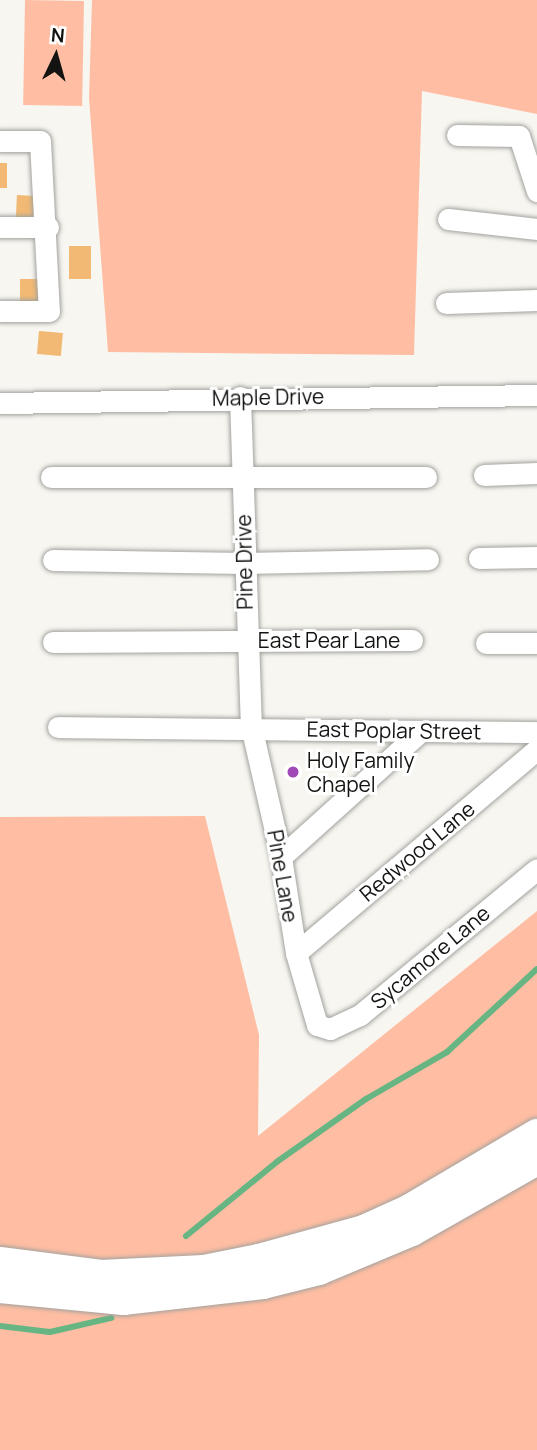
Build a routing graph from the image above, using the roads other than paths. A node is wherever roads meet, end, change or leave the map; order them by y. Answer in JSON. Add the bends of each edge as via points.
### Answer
{"nodes":[{"id":1,"x":457,"y":135,"type":"dead end"},
{"id":2,"x":0,"y":141,"type":"edge"},
{"id":3,"x":537,"y":191,"type":"edge"},
{"id":4,"x":449,"y":219,"type":"dead end"},
{"id":5,"x":0,"y":227,"type":"edge"},
{"id":6,"x":48,"y":227,"type":"junction"},
{"id":7,"x":537,"y":229,"type":"edge"},
{"id":8,"x":537,"y":300,"type":"edge"},
{"id":9,"x":446,"y":303,"type":"dead end"},
{"id":10,"x":0,"y":311,"type":"edge"},
{"id":11,"x":537,"y":395,"type":"edge"},
{"id":12,"x":240,"y":397,"type":"junction"},
{"id":13,"x":0,"y":403,"type":"edge"},
{"id":14,"x":537,"y":473,"type":"edge"},
{"id":15,"x":484,"y":475,"type":"dead end"},
{"id":16,"x":51,"y":477,"type":"dead end"},
{"id":17,"x":426,"y":477,"type":"dead end"},
{"id":18,"x":242,"y":479,"type":"junction"},
{"id":19,"x":537,"y":557,"type":"edge"},
{"id":20,"x":479,"y":558,"type":"dead end"},
{"id":21,"x":428,"y":559,"type":"dead end"},
{"id":22,"x":53,"y":560,"type":"dead end"},
{"id":23,"x":244,"y":564,"type":"junction"},
{"id":24,"x":246,"y":640,"type":"junction"},
{"id":25,"x":412,"y":640,"type":"dead end"},
{"id":26,"x":52,"y":642,"type":"dead end"},
{"id":27,"x":486,"y":643,"type":"dead end"},
{"id":28,"x":537,"y":643,"type":"edge"},
{"id":29,"x":251,"y":726,"type":"junction"},
{"id":30,"x":58,"y":727,"type":"dead end"},
{"id":31,"x":421,"y":731,"type":"junction"},
{"id":32,"x":537,"y":732,"type":"edge"},
{"id":33,"x":537,"y":749,"type":"edge"},
{"id":34,"x":281,"y":857,"type":"junction"},
{"id":35,"x":537,"y":869,"type":"edge"},
{"id":36,"x":296,"y":953,"type":"junction"},
{"id":37,"x":317,"y":1026,"type":"joint"},
{"id":38,"x":537,"y":1134,"type":"edge"},
{"id":39,"x":537,"y":1160,"type":"edge"},
{"id":40,"x":0,"y":1262,"type":"edge"},
{"id":41,"x":205,"y":1281,"type":"junction"},
{"id":42,"x":0,"y":1288,"type":"edge"}],
"edges":[{"from":1,"to":3,"type":"street","via":[[519,136]]},
{"from":2,"to":6,"type":"street","via":[[40,141]]},
{"from":4,"to":7,"type":"street"},
{"from":5,"to":6,"type":"street"},
{"from":6,"to":10,"type":"street","via":[[49,311]]},
{"from":8,"to":9,"type":"street"},
{"from":11,"to":12,"type":"street","name":"Maple Drive"},
{"from":12,"to":13,"type":"street","name":"Maple Drive"},
{"from":12,"to":18,"type":"street","name":"Pine Drive"},
{"from":14,"to":15,"type":"street"},
{"from":16,"to":18,"type":"street"},
{"from":17,"to":18,"type":"street"},
{"from":18,"to":23,"type":"street","name":"Pine Drive"},
{"from":19,"to":20,"type":"street"},
{"from":21,"to":23,"type":"street"},
{"from":22,"to":23,"type":"street"},
{"from":23,"to":24,"type":"street","name":"Pine Drive"},
{"from":24,"to":25,"type":"street","name":"East Pear Lane"},
{"from":24,"to":26,"type":"street","name":"East Pear Lane"},
{"from":24,"to":29,"type":"street","name":"Pine Drive"},
{"from":27,"to":28,"type":"street"},
{"from":29,"to":30,"type":"street","name":"East Poplar Street"},
{"from":29,"to":31,"type":"street","name":"East Poplar Street"},
{"from":29,"to":34,"type":"street","name":"Pine Lane"},
{"from":31,"to":32,"type":"street","name":"East Poplar Street"},
{"from":31,"to":34,"type":"street"},
{"from":33,"to":36,"type":"street","name":"Redwood Lane"},
{"from":34,"to":36,"type":"street","name":"Pine Lane"},
{"from":35,"to":37,"type":"street","name":"Sycamore Lane","via":[[360,1015],[330,1029]]},
{"from":36,"to":37,"type":"street","name":"Pine Lane"},
{"from":38,"to":41,"type":"main road","via":[[462,1180],[364,1230]]},
{"from":39,"to":41,"type":"main road","via":[[474,1200],[360,1254],[274,1281]]},
{"from":40,"to":41,"type":"main road","via":[[100,1275]]},
{"from":41,"to":42,"type":"main road","via":[[123,1300]]}]}
